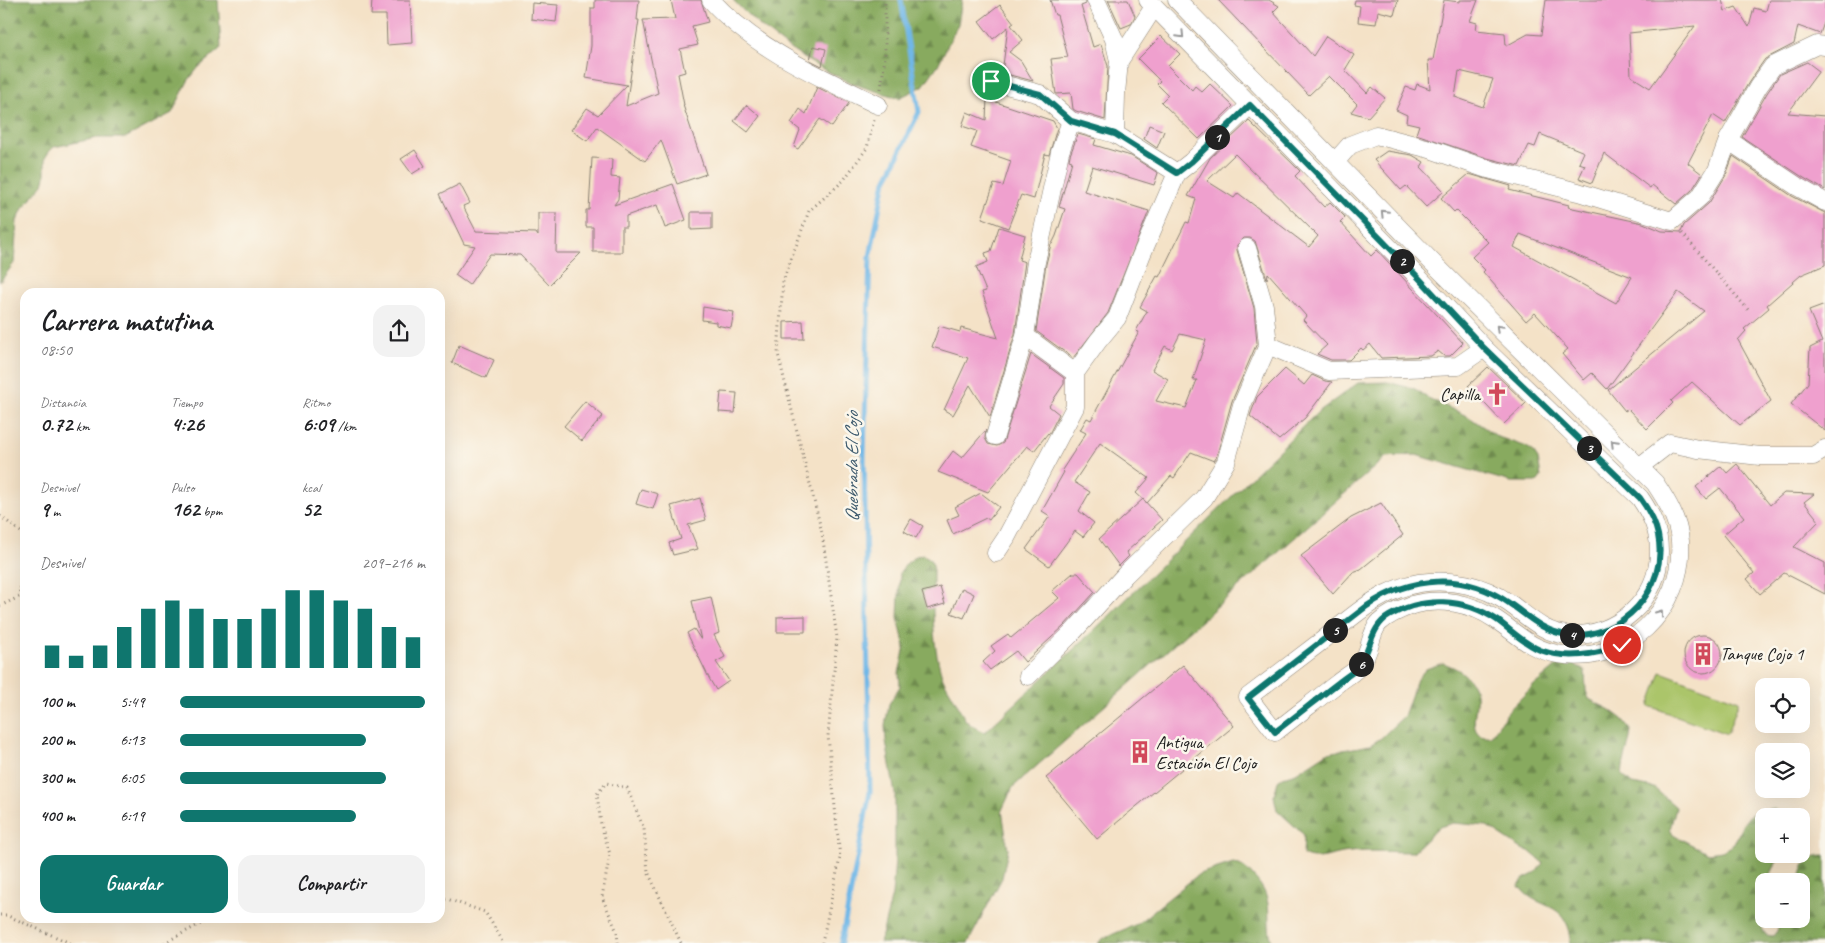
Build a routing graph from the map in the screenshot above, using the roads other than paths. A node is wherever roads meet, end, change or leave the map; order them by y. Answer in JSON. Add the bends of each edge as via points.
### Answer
{"nodes":[{"id":1,"x":711,"y":0,"type":"edge"},
{"id":2,"x":1096,"y":0,"type":"edge"},
{"id":3,"x":1177,"y":0,"type":"edge"},
{"id":4,"x":1151,"y":4,"type":"edge"},
{"id":5,"x":1825,"y":46,"type":"edge"},
{"id":6,"x":1119,"y":61,"type":"junction"},
{"id":7,"x":991,"y":81,"type":"dead end"},
{"id":8,"x":1250,"y":105,"type":"junction"},
{"id":9,"x":878,"y":106,"type":"road end"},
{"id":10,"x":1071,"y":121,"type":"junction"},
{"id":11,"x":1115,"y":134,"type":"junction"},
{"id":12,"x":1728,"y":140,"type":"junction"},
{"id":13,"x":1334,"y":162,"type":"junction"},
{"id":14,"x":1177,"y":173,"type":"junction"},
{"id":15,"x":1825,"y":202,"type":"edge"},
{"id":16,"x":1247,"y":248,"type":"dead end"},
{"id":17,"x":1025,"y":336,"type":"junction"},
{"id":18,"x":1268,"y":346,"type":"junction"},
{"id":19,"x":1484,"y":348,"type":"junction"},
{"id":20,"x":1075,"y":373,"type":"junction"},
{"id":21,"x":995,"y":436,"type":"dead end"},
{"id":22,"x":1825,"y":449,"type":"edge"},
{"id":23,"x":1639,"y":467,"type":"junction"},
{"id":24,"x":996,"y":553,"type":"dead end"},
{"id":25,"x":1028,"y":676,"type":"dead end"}],
"edges":[{"from":1,"to":9,"type":"street","via":[[752,36],[809,72]]},
{"from":2,"to":6,"type":"street","via":[[1114,39]]},
{"from":3,"to":13,"type":"street"},
{"from":4,"to":6,"type":"street"},
{"from":4,"to":8,"type":"street","one_way":true},
{"from":5,"to":12,"type":"street","via":[[1817,45],[1773,66]]},
{"from":6,"to":11,"type":"street"},
{"from":7,"to":10,"type":"street","via":[[1040,94]]},
{"from":8,"to":14,"type":"street"},
{"from":8,"to":19,"type":"street"},
{"from":10,"to":11,"type":"street"},
{"from":10,"to":17,"type":"street","via":[[1060,152],[1036,262]]},
{"from":11,"to":14,"type":"street"},
{"from":12,"to":13,"type":"street","via":[[1717,170],[1700,197],[1672,221],[1376,135],[1350,145]]},
{"from":12,"to":15,"type":"street"},
{"from":23,"to":13,"type":"street","one_way":true},
{"from":14,"to":20,"type":"street","via":[[1117,318]]},
{"from":16,"to":18,"type":"street","via":[[1264,306]]},
{"from":17,"to":20,"type":"street"},
{"from":17,"to":21,"type":"street"},
{"from":18,"to":19,"type":"street","via":[[1329,371],[1458,366]]},
{"from":18,"to":25,"type":"street","via":[[1242,405],[1226,462],[1204,498],[1124,574],[1072,633]]},
{"from":19,"to":23,"type":"street","one_way":true,"via":[[1640,498],[1654,522],[1660,550],[1656,577],[1650,590],[1622,621],[1596,633],[1575,635],[1540,627],[1496,595],[1466,584],[1435,581],[1405,586],[1367,606],[1248,698],[1275,732],[1362,664],[1378,624],[1412,606],[1440,602],[1469,606],[1496,620],[1527,644],[1558,654],[1598,653],[1636,637],[1668,601],[1680,556],[1680,540],[1672,510],[1655,483]]},
{"from":20,"to":24,"type":"street","via":[[1075,407]]},
{"from":22,"to":23,"type":"street","via":[[1813,456],[1760,456],[1670,443]]}]}
